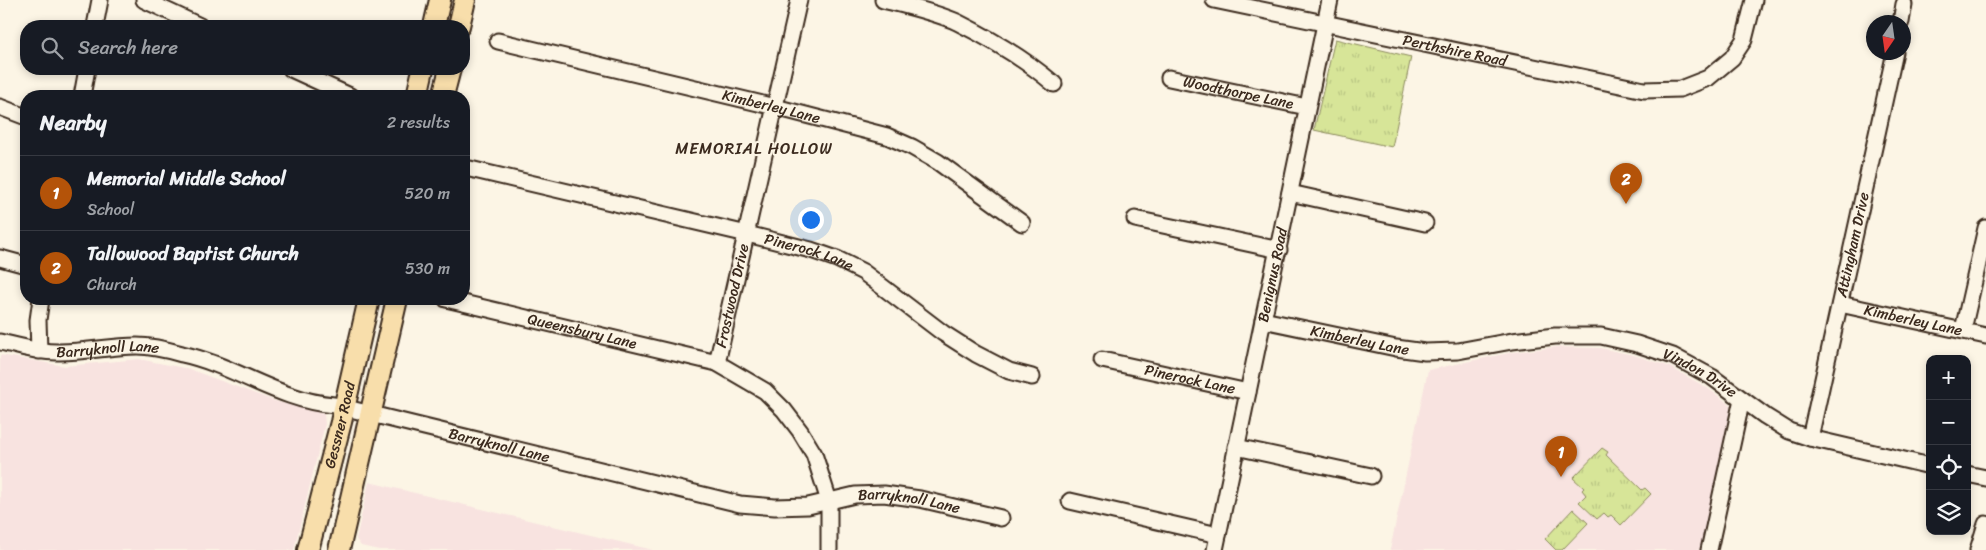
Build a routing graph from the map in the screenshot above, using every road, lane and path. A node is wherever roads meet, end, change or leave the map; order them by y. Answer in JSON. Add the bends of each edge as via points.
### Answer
{"nodes":[{"id":1,"x":100,"y":0,"type":"edge"},
{"id":2,"x":144,"y":0,"type":"edge"},
{"id":3,"x":440,"y":0,"type":"edge"},
{"id":4,"x":465,"y":0,"type":"edge"},
{"id":5,"x":799,"y":0,"type":"edge"},
{"id":6,"x":883,"y":0,"type":"edge"},
{"id":7,"x":1214,"y":0,"type":"edge"},
{"id":8,"x":1330,"y":0,"type":"edge"},
{"id":9,"x":1754,"y":0,"type":"edge"},
{"id":10,"x":1904,"y":4,"type":"dead end"},
{"id":11,"x":1902,"y":15,"type":"edge"},
{"id":12,"x":96,"y":20,"type":"edge"},
{"id":13,"x":187,"y":20,"type":"edge"},
{"id":14,"x":435,"y":20,"type":"edge"},
{"id":15,"x":460,"y":20,"type":"edge"},
{"id":16,"x":1325,"y":23,"type":"junction"},
{"id":17,"x":498,"y":41,"type":"dead end"},
{"id":18,"x":1893,"y":60,"type":"edge"},
{"id":19,"x":86,"y":75,"type":"edge"},
{"id":20,"x":304,"y":75,"type":"edge"},
{"id":21,"x":422,"y":75,"type":"edge"},
{"id":22,"x":449,"y":75,"type":"edge"},
{"id":23,"x":1169,"y":78,"type":"dead end"},
{"id":24,"x":1054,"y":84,"type":"dead end"},
{"id":25,"x":83,"y":90,"type":"edge"},
{"id":26,"x":337,"y":90,"type":"edge"},
{"id":27,"x":419,"y":90,"type":"edge"},
{"id":28,"x":445,"y":90,"type":"edge"},
{"id":29,"x":0,"y":107,"type":"edge"},
{"id":30,"x":775,"y":107,"type":"junction"},
{"id":31,"x":1307,"y":108,"type":"junction"},
{"id":32,"x":20,"y":115,"type":"edge"},
{"id":33,"x":470,"y":169,"type":"dead end"},
{"id":34,"x":1290,"y":193,"type":"junction"},
{"id":35,"x":1135,"y":218,"type":"dead end"},
{"id":36,"x":1022,"y":223,"type":"dead end"},
{"id":37,"x":1424,"y":224,"type":"dead end"},
{"id":38,"x":1986,"y":228,"type":"edge"},
{"id":39,"x":747,"y":234,"type":"junction"},
{"id":40,"x":1278,"y":250,"type":"junction"},
{"id":41,"x":0,"y":258,"type":"edge"},
{"id":42,"x":20,"y":263,"type":"edge"},
{"id":43,"x":1840,"y":304,"type":"junction"},
{"id":44,"x":40,"y":305,"type":"edge"},
{"id":45,"x":368,"y":305,"type":"edge"},
{"id":46,"x":396,"y":305,"type":"edge"},
{"id":47,"x":470,"y":305,"type":"edge"},
{"id":48,"x":1264,"y":320,"type":"junction"},
{"id":49,"x":1963,"y":330,"type":"junction"},
{"id":50,"x":1986,"y":336,"type":"edge"},
{"id":51,"x":0,"y":342,"type":"edge"},
{"id":52,"x":39,"y":350,"type":"junction"},
{"id":53,"x":1458,"y":351,"type":"joint"},
{"id":54,"x":1102,"y":360,"type":"dead end"},
{"id":55,"x":717,"y":363,"type":"junction"},
{"id":56,"x":1032,"y":377,"type":"dead end"},
{"id":57,"x":1248,"y":392,"type":"junction"},
{"id":58,"x":1742,"y":399,"type":"junction"},
{"id":59,"x":343,"y":408,"type":"junction"},
{"id":60,"x":370,"y":414,"type":"junction"},
{"id":61,"x":1810,"y":438,"type":"junction"},
{"id":62,"x":1236,"y":447,"type":"junction"},
{"id":63,"x":1926,"y":465,"type":"edge"},
{"id":64,"x":1971,"y":475,"type":"edge"},
{"id":65,"x":1371,"y":476,"type":"dead end"},
{"id":66,"x":1986,"y":478,"type":"edge"},
{"id":67,"x":1070,"y":501,"type":"dead end"},
{"id":68,"x":829,"y":502,"type":"junction"},
{"id":69,"x":1001,"y":518,"type":"dead end"},
{"id":70,"x":1986,"y":524,"type":"edge"},
{"id":71,"x":1217,"y":542,"type":"edge"},
{"id":72,"x":308,"y":550,"type":"edge"},
{"id":73,"x":339,"y":550,"type":"edge"},
{"id":74,"x":829,"y":550,"type":"edge"},
{"id":75,"x":1709,"y":550,"type":"edge"},
{"id":76,"x":1978,"y":550,"type":"edge"}],
"edges":[{"from":1,"to":12,"type":"street"},
{"from":2,"to":13,"type":"street"},
{"from":3,"to":14,"type":"main road"},
{"from":4,"to":15,"type":"main road"},
{"from":5,"to":30,"type":"street","name":"Frostwood Drive"},
{"from":6,"to":24,"type":"street","via":[[955,22],[1028,63]]},
{"from":7,"to":16,"type":"street","name":"Perthshire Road"},
{"from":8,"to":16,"type":"street","name":"Benignus Road"},
{"from":9,"to":16,"type":"street","name":"Perthshire Road","via":[[1744,40],[1732,58],[1708,78],[1680,89],[1644,90]]},
{"from":10,"to":11,"type":"street"},
{"from":16,"to":31,"type":"street","name":"Benignus Road"},
{"from":17,"to":30,"type":"street","name":"Kimberley Lane"},
{"from":18,"to":43,"type":"street","name":"Attingham Drive"},
{"from":19,"to":25,"type":"street"},
{"from":20,"to":26,"type":"street"},
{"from":21,"to":27,"type":"main road"},
{"from":22,"to":28,"type":"main road"},
{"from":23,"to":31,"type":"street","name":"Woodthorpe Lane"},
{"from":29,"to":32,"type":"street"},
{"from":30,"to":36,"type":"street","name":"Kimberley Lane","via":[[887,136],[912,147]]},
{"from":30,"to":39,"type":"street","name":"Frostwood Drive"},
{"from":31,"to":34,"type":"street","name":"Benignus Road"},
{"from":33,"to":39,"type":"street","name":"Pinerock Lane"},
{"from":34,"to":37,"type":"street"},
{"from":34,"to":40,"type":"street","name":"Benignus Road"},
{"from":35,"to":40,"type":"street"},
{"from":38,"to":49,"type":"street"},
{"from":39,"to":55,"type":"street","name":"Frostwood Drive"},
{"from":39,"to":56,"type":"street","name":"Pinerock Lane","via":[[811,250],[863,272],[976,354],[1009,371]]},
{"from":40,"to":48,"type":"street","name":"Benignus Road"},
{"from":41,"to":42,"type":"street"},
{"from":43,"to":49,"type":"street","name":"Kimberley Lane"},
{"from":43,"to":61,"type":"street","name":"Attingham Drive"},
{"from":44,"to":52,"type":"street"},
{"from":45,"to":59,"type":"main road","name":"Gessner Road"},
{"from":46,"to":60,"type":"main road","name":"Gessner Road"},
{"from":47,"to":55,"type":"street","name":"Queensbury Lane"},
{"from":48,"to":53,"type":"street","name":"Kimberley Lane","via":[[1396,348],[1425,352]]},
{"from":48,"to":57,"type":"street","name":"Benignus Road"},
{"from":49,"to":50,"type":"street","name":"Kimberley Lane"},
{"from":51,"to":52,"type":"street","name":"Barryknoll Lane"},
{"from":52,"to":59,"type":"street","name":"Barryknoll Lane","via":[[59,352],[139,346],[182,354],[287,394]]},
{"from":53,"to":58,"type":"street","name":"Vindon Drive","via":[[1512,340],[1601,336],[1672,356],[1712,377]]},
{"from":54,"to":57,"type":"street","name":"Pinerock Lane"},
{"from":55,"to":68,"type":"street","name":"Frostwood Drive","via":[[765,390],[784,410],[814,454]]},
{"from":57,"to":62,"type":"street","name":"Benignus Road"},
{"from":58,"to":61,"type":"street","name":"Vindon Drive","via":[[1789,431]]},
{"from":58,"to":75,"type":"street"},
{"from":59,"to":60,"type":"street","name":"Barryknoll Lane"},
{"from":59,"to":72,"type":"main road","name":"Gessner Road"},
{"from":60,"to":68,"type":"street","name":"Barryknoll Lane","via":[[740,504],[775,507]]},
{"from":60,"to":73,"type":"main road","name":"Gessner Road"},
{"from":61,"to":63,"type":"street","name":"Vindon Drive"},
{"from":62,"to":65,"type":"street"},
{"from":62,"to":71,"type":"street","name":"Benignus Road"},
{"from":64,"to":66,"type":"street"},
{"from":67,"to":71,"type":"street"},
{"from":68,"to":69,"type":"street","name":"Barryknoll Lane","via":[[855,495],[884,494]]},
{"from":68,"to":74,"type":"street","name":"Frostwood Drive"},
{"from":70,"to":76,"type":"street"}]}
